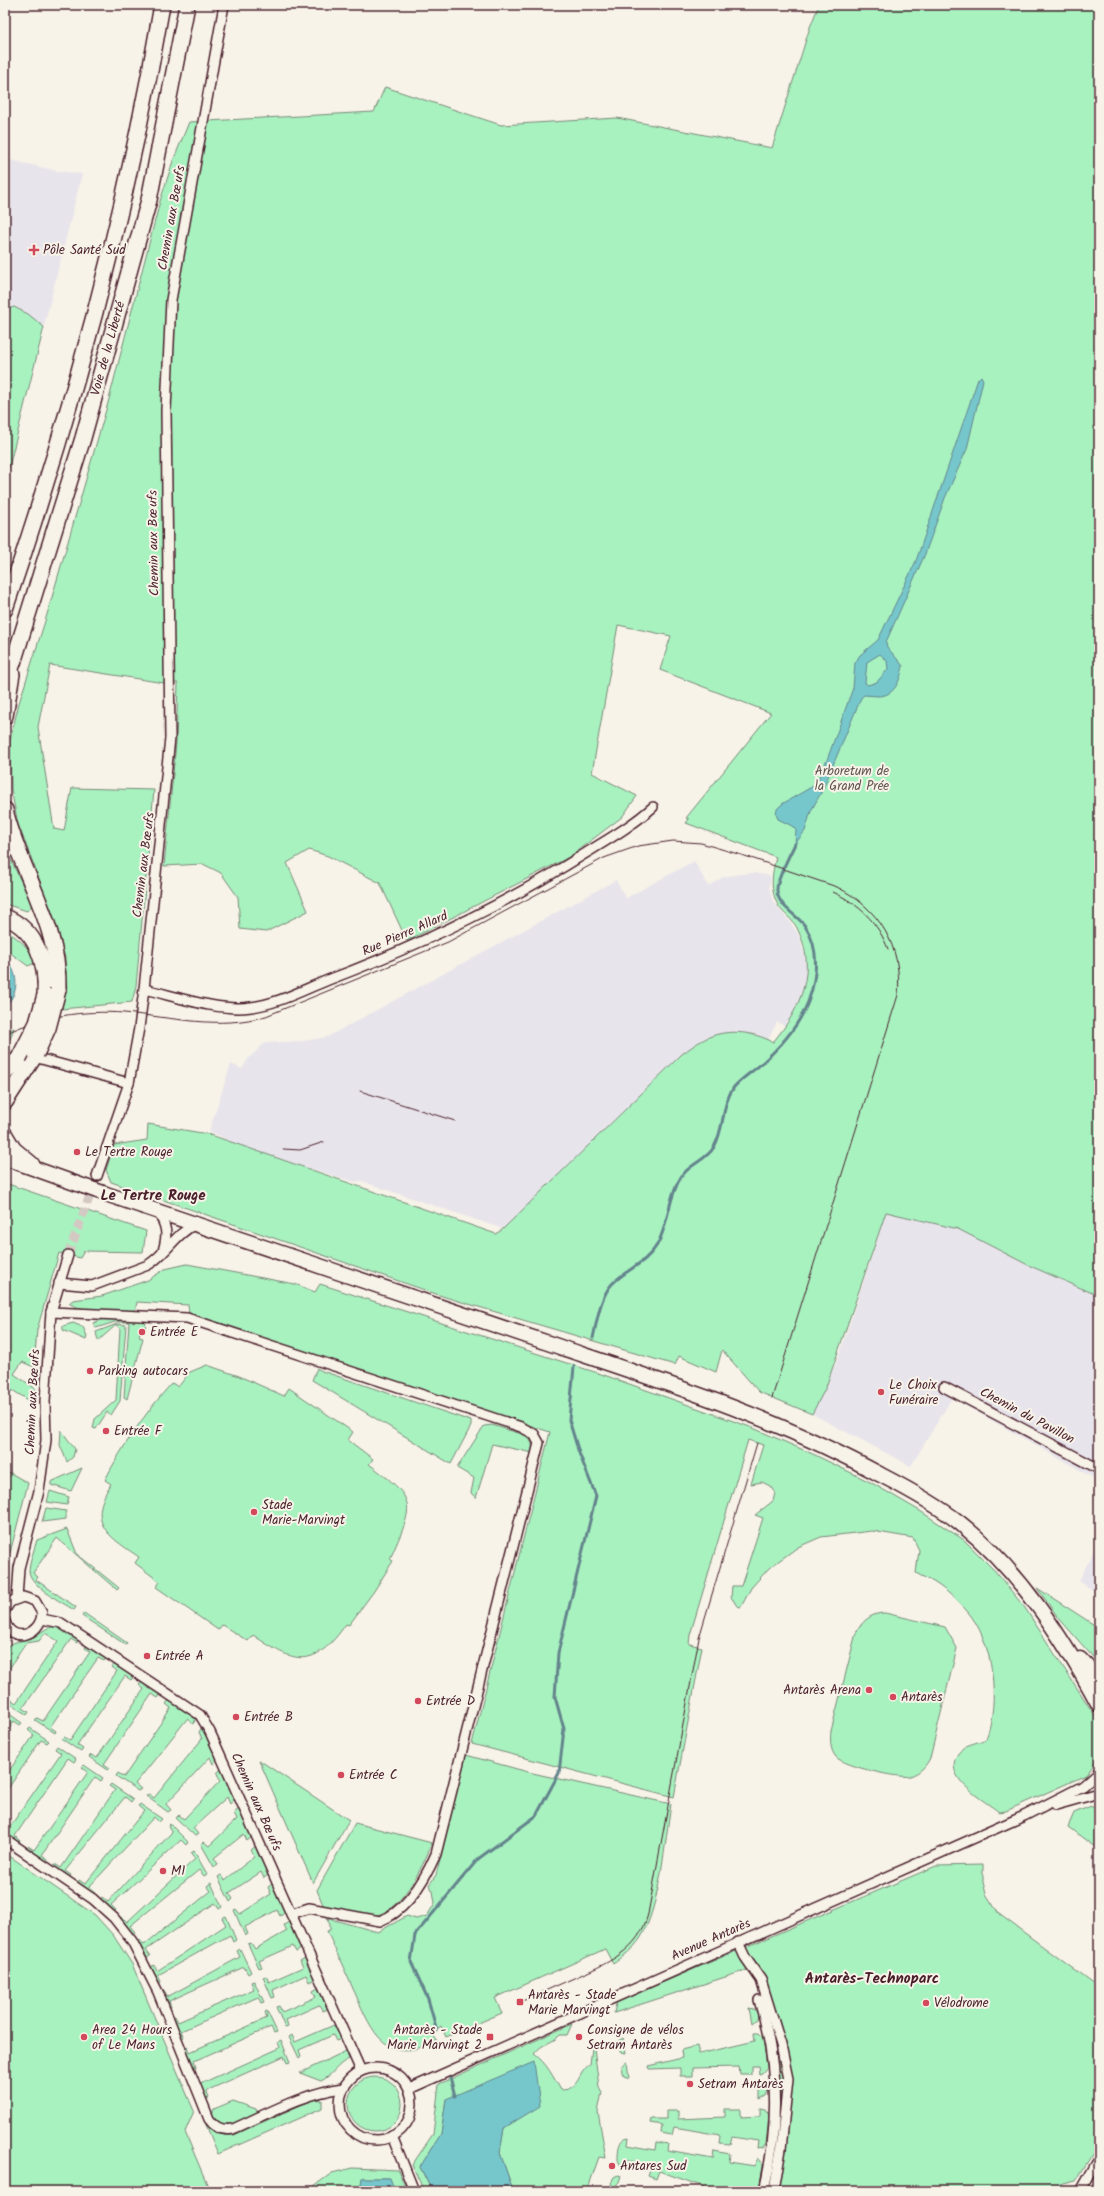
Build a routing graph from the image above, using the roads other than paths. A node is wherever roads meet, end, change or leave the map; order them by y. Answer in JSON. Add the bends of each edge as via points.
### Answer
{"nodes":[{"id":1,"x":162,"y":5,"type":"edge"},
{"id":2,"x":187,"y":5,"type":"edge"},
{"id":3,"x":224,"y":5,"type":"edge"},
{"id":4,"x":5,"y":609,"type":"edge"},
{"id":5,"x":13,"y":663,"type":"junction"},
{"id":6,"x":5,"y":685,"type":"edge"},
{"id":7,"x":5,"y":716,"type":"edge"},
{"id":8,"x":653,"y":807,"type":"dead end"},
{"id":9,"x":5,"y":810,"type":"edge"},
{"id":10,"x":5,"y":917,"type":"edge"},
{"id":11,"x":144,"y":989,"type":"junction"},
{"id":12,"x":52,"y":992,"type":"junction"},
{"id":13,"x":29,"y":1057,"type":"junction"},
{"id":14,"x":5,"y":1073,"type":"edge"},
{"id":15,"x":129,"y":1083,"type":"junction"},
{"id":16,"x":5,"y":1102,"type":"edge"},
{"id":17,"x":5,"y":1134,"type":"edge"},
{"id":18,"x":5,"y":1158,"type":"edge"},
{"id":19,"x":39,"y":1169,"type":"junction"},
{"id":20,"x":97,"y":1176,"type":"tunnel mouth"},
{"id":21,"x":157,"y":1211,"type":"junction"},
{"id":22,"x":196,"y":1224,"type":"junction"},
{"id":23,"x":162,"y":1252,"type":"junction"},
{"id":24,"x":68,"y":1255,"type":"tunnel mouth"},
{"id":25,"x":59,"y":1283,"type":"junction"},
{"id":26,"x":51,"y":1312,"type":"junction"},
{"id":27,"x":944,"y":1387,"type":"dead end"},
{"id":28,"x":1099,"y":1469,"type":"edge"},
{"id":29,"x":17,"y":1598,"type":"junction"},
{"id":30,"x":5,"y":1610,"type":"edge"},
{"id":31,"x":42,"y":1619,"type":"junction"},
{"id":32,"x":5,"y":1621,"type":"edge"},
{"id":33,"x":10,"y":1630,"type":"junction"},
{"id":34,"x":1057,"y":1633,"type":"junction"},
{"id":35,"x":5,"y":1638,"type":"edge"},
{"id":36,"x":1099,"y":1680,"type":"edge"},
{"id":37,"x":1099,"y":1705,"type":"edge"},
{"id":38,"x":1099,"y":1772,"type":"edge"},
{"id":39,"x":1099,"y":1793,"type":"edge"},
{"id":40,"x":1024,"y":1816,"type":"junction"},
{"id":41,"x":5,"y":1839,"type":"edge"},
{"id":42,"x":291,"y":1914,"type":"junction"},
{"id":43,"x":738,"y":1942,"type":"junction"},
{"id":44,"x":759,"y":2000,"type":"dead end"},
{"id":45,"x":361,"y":2071,"type":"junction"},
{"id":46,"x":343,"y":2088,"type":"junction"},
{"id":47,"x":409,"y":2089,"type":"junction"},
{"id":48,"x":392,"y":2136,"type":"junction"},
{"id":49,"x":1099,"y":2159,"type":"edge"},
{"id":50,"x":414,"y":2191,"type":"edge"},
{"id":51,"x":764,"y":2191,"type":"edge"},
{"id":52,"x":774,"y":2191,"type":"edge"},
{"id":53,"x":1081,"y":2191,"type":"edge"}],
"edges":[{"from":1,"to":4,"type":"highway","name":"Voie de la Liberté","via":[[126,185],[84,354],[38,512]]},
{"from":2,"to":5,"type":"highway","name":"Voie de la Liberté","via":[[149,200],[83,438]]},
{"from":3,"to":11,"type":"street","name":"Chemin aux Bœufs","via":[[170,300],[166,410],[170,738]]},
{"from":5,"to":6,"type":"highway","name":"Voie de la Liberté"},
{"from":5,"to":7,"type":"highway","via":[[12,685]]},
{"from":8,"to":11,"type":"street","name":"Rue Pierre Allard","via":[[640,819],[553,874],[436,936],[272,1002],[235,1008]]},
{"from":9,"to":12,"type":"highway","via":[[16,850],[51,931],[58,961]]},
{"from":10,"to":12,"type":"highway","via":[[25,929],[37,946]]},
{"from":11,"to":15,"type":"street","name":"Chemin aux Bœufs"},
{"from":12,"to":13,"type":"highway","bridge":true,"via":[[48,1028]]},
{"from":13,"to":14,"type":"highway"},
{"from":13,"to":15,"type":"street"},
{"from":13,"to":16,"type":"highway"},
{"from":15,"to":20,"type":"street","name":"Chemin aux Bœufs"},
{"from":17,"to":19,"type":"main road","via":[[14,1149]]},
{"from":18,"to":19,"type":"main road"},
{"from":19,"to":21,"type":"main road","bridge":true},
{"from":21,"to":22,"type":"main road"},
{"from":21,"to":23,"type":"street","via":[[167,1227],[167,1238]]},
{"from":22,"to":23,"type":"street","via":[[177,1237]]},
{"from":22,"to":34,"type":"main road","via":[[668,1383],[747,1412],[826,1446],[896,1482],[957,1521],[1000,1561]]},
{"from":23,"to":25,"type":"street","via":[[148,1265],[92,1286]]},
{"from":24,"to":25,"type":"street","name":"Chemin aux Bœufs"},
{"from":25,"to":26,"type":"street","name":"Chemin aux Bœufs"},
{"from":26,"to":29,"type":"street","name":"Chemin aux Bœufs","via":[[45,1401],[46,1440],[39,1491],[18,1568]]},
{"from":26,"to":42,"type":"street","via":[[187,1318],[521,1427],[534,1434],[539,1443],[436,1854],[428,1871],[403,1904],[380,1921],[309,1908]]},
{"from":27,"to":28,"type":"street","name":"Chemin du Pavillon"},
{"from":29,"to":30,"type":"street","via":[[10,1602]]},
{"from":29,"to":31,"type":"street","via":[[24,1597],[35,1601],[40,1606]]},
{"from":31,"to":33,"type":"street","via":[[33,1632],[18,1634]]},
{"from":31,"to":42,"type":"street","name":"Chemin aux Bœufs","via":[[61,1623],[200,1715],[210,1732]]},
{"from":32,"to":33,"type":"street"},
{"from":33,"to":35,"type":"street"},
{"from":34,"to":36,"type":"main road"},
{"from":34,"to":37,"type":"main road"},
{"from":38,"to":40,"type":"street","name":"Avenue Antarès","via":[[1083,1786]]},
{"from":39,"to":40,"type":"street","name":"Avenue Antarès"},
{"from":40,"to":43,"type":"street","name":"Avenue Antarès"},
{"from":41,"to":46,"type":"street","via":[[93,1899],[114,1918],[132,1941],[158,1992],[209,2119],[216,2127],[233,2129],[300,2099],[327,2090]]},
{"from":42,"to":45,"type":"street","name":"Chemin aux Bœufs"},
{"from":43,"to":47,"type":"street","name":"Avenue Antarès"},
{"from":43,"to":52,"type":"street","via":[[761,1980],[776,2026],[788,2079]]},
{"from":44,"to":51,"type":"street","via":[[768,2038],[774,2100],[771,2160]]},
{"from":45,"to":46,"type":"street","via":[[350,2078]]},
{"from":45,"to":47,"type":"street","via":[[372,2068],[389,2070],[403,2080]]},
{"from":46,"to":48,"type":"street","via":[[340,2110],[351,2130],[370,2139]]},
{"from":47,"to":48,"type":"street","via":[[412,2100],[408,2121]]},
{"from":48,"to":50,"type":"street"},
{"from":49,"to":53,"type":"street"}]}
